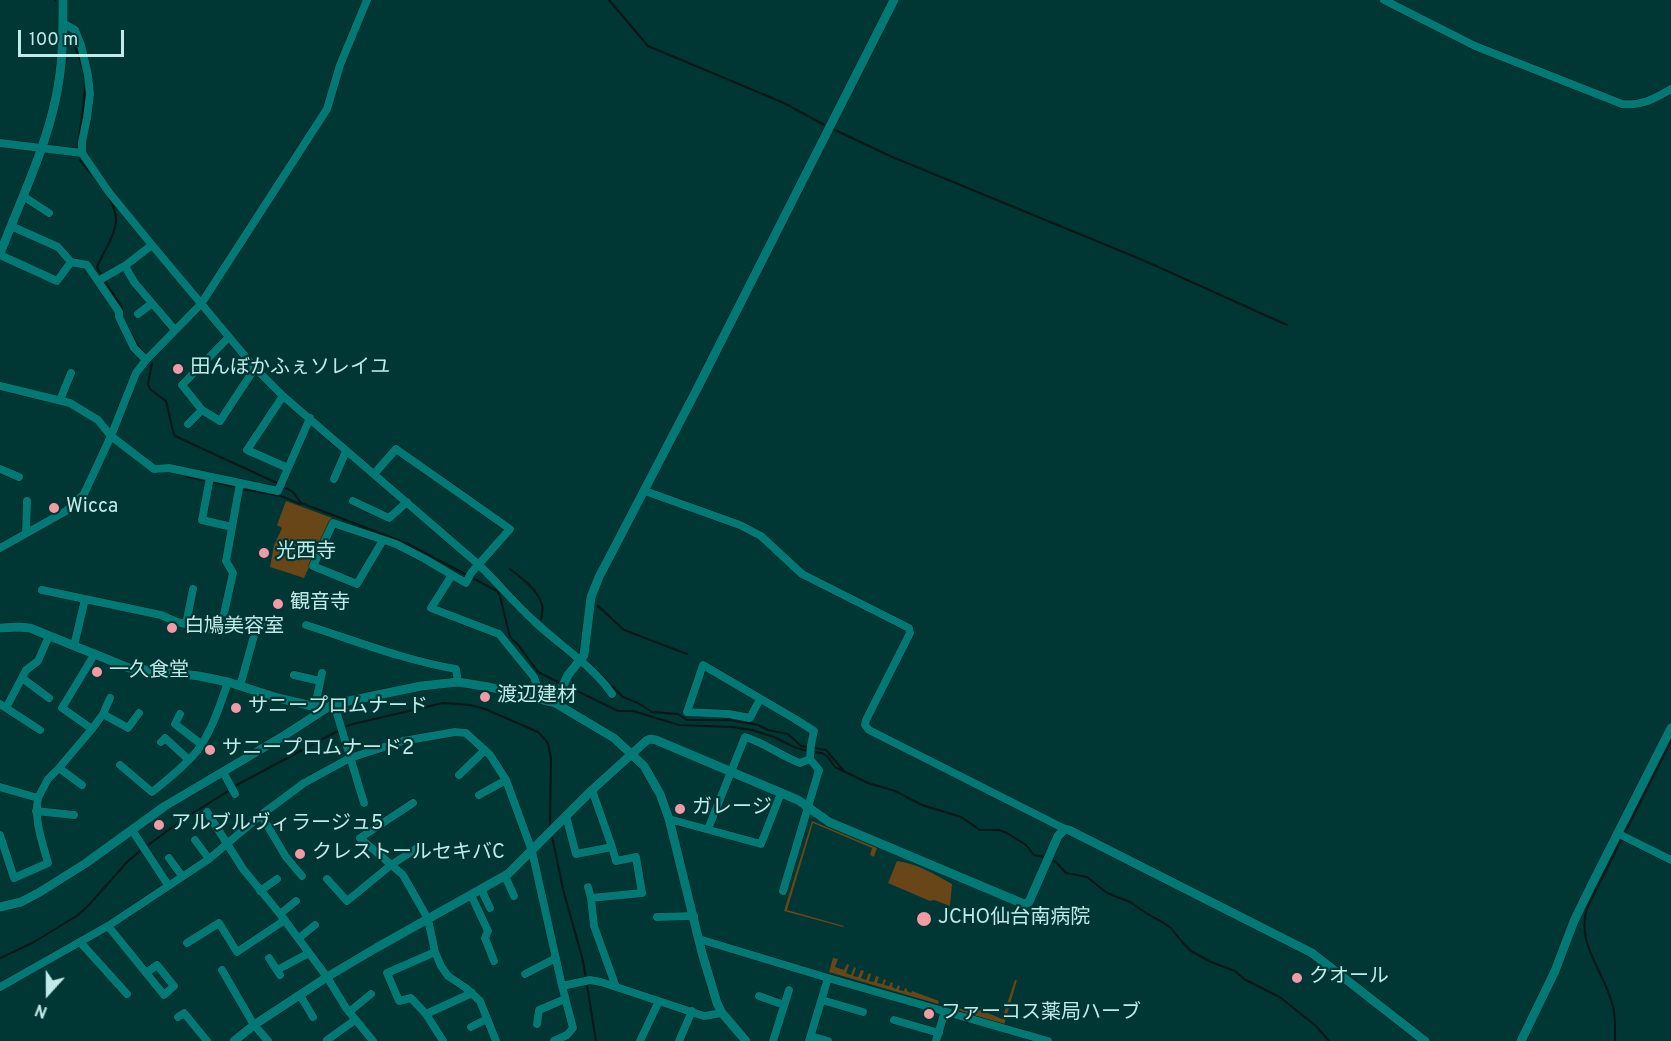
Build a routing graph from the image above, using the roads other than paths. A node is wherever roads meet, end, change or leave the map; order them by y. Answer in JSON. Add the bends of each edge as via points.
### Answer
{"nodes":[{"id":1,"x":63,"y":0,"type":"edge"},
{"id":2,"x":367,"y":0,"type":"edge"},
{"id":3,"x":894,"y":0,"type":"edge"},
{"id":4,"x":1384,"y":0,"type":"edge"},
{"id":5,"x":63,"y":23,"type":"junction"},
{"id":6,"x":1671,"y":89,"type":"edge"},
{"id":7,"x":0,"y":143,"type":"edge"},
{"id":8,"x":42,"y":147,"type":"junction"},
{"id":9,"x":82,"y":153,"type":"junction"},
{"id":10,"x":23,"y":196,"type":"junction"},
{"id":11,"x":50,"y":213,"type":"dead end"},
{"id":12,"x":11,"y":226,"type":"junction"},
{"id":13,"x":152,"y":245,"type":"junction"},
{"id":14,"x":0,"y":255,"type":"edge"},
{"id":15,"x":71,"y":262,"type":"junction"},
{"id":16,"x":125,"y":266,"type":"junction"},
{"id":17,"x":101,"y":279,"type":"junction"},
{"id":18,"x":151,"y":304,"type":"junction"},
{"id":19,"x":201,"y":304,"type":"junction"},
{"id":20,"x":138,"y":314,"type":"dead end"},
{"id":21,"x":175,"y":330,"type":"junction"},
{"id":22,"x":229,"y":337,"type":"junction"},
{"id":23,"x":147,"y":359,"type":"junction"},
{"id":24,"x":255,"y":368,"type":"junction"},
{"id":25,"x":71,"y":373,"type":"dead end"},
{"id":26,"x":0,"y":386,"type":"edge"},
{"id":27,"x":283,"y":396,"type":"junction"},
{"id":28,"x":60,"y":400,"type":"junction"},
{"id":29,"x":202,"y":410,"type":"junction"},
{"id":30,"x":310,"y":418,"type":"junction"},
{"id":31,"x":188,"y":424,"type":"dead end"},
{"id":32,"x":111,"y":436,"type":"junction"},
{"id":33,"x":346,"y":451,"type":"junction"},
{"id":34,"x":288,"y":468,"type":"junction"},
{"id":35,"x":0,"y":469,"type":"edge"},
{"id":36,"x":374,"y":474,"type":"junction"},
{"id":37,"x":19,"y":477,"type":"dead end"},
{"id":38,"x":334,"y":478,"type":"dead end"},
{"id":39,"x":209,"y":480,"type":"junction"},
{"id":40,"x":240,"y":487,"type":"junction"},
{"id":41,"x":645,"y":491,"type":"junction"},
{"id":42,"x":27,"y":501,"type":"dead end"},
{"id":43,"x":353,"y":501,"type":"dead end"},
{"id":44,"x":407,"y":501,"type":"junction"},
{"id":45,"x":232,"y":527,"type":"junction"},
{"id":46,"x":26,"y":533,"type":"junction"},
{"id":47,"x":383,"y":540,"type":"junction"},
{"id":48,"x":0,"y":548,"type":"edge"},
{"id":49,"x":478,"y":564,"type":"junction"},
{"id":50,"x":452,"y":575,"type":"junction"},
{"id":51,"x":193,"y":589,"type":"dead end"},
{"id":52,"x":42,"y":590,"type":"dead end"},
{"id":53,"x":86,"y":599,"type":"junction"},
{"id":54,"x":186,"y":624,"type":"junction"},
{"id":55,"x":306,"y":625,"type":"dead end"},
{"id":56,"x":268,"y":626,"type":"dead end"},
{"id":57,"x":0,"y":628,"type":"edge"},
{"id":58,"x":49,"y":636,"type":"junction"},
{"id":59,"x":74,"y":646,"type":"junction"},
{"id":60,"x":94,"y":655,"type":"junction"},
{"id":61,"x":580,"y":661,"type":"junction"},
{"id":62,"x":294,"y":675,"type":"dead end"},
{"id":63,"x":22,"y":678,"type":"junction"},
{"id":64,"x":228,"y":682,"type":"junction"},
{"id":65,"x":458,"y":682,"type":"junction"},
{"id":66,"x":240,"y":686,"type":"junction"},
{"id":67,"x":612,"y":694,"type":"dead end"},
{"id":68,"x":533,"y":697,"type":"junction"},
{"id":69,"x":49,"y":698,"type":"dead end"},
{"id":70,"x":110,"y":698,"type":"dead end"},
{"id":71,"x":760,"y":699,"type":"junction"},
{"id":72,"x":555,"y":703,"type":"junction"},
{"id":73,"x":334,"y":704,"type":"junction"},
{"id":74,"x":3,"y":706,"type":"edge"},
{"id":75,"x":315,"y":706,"type":"junction"},
{"id":76,"x":325,"y":709,"type":"junction"},
{"id":77,"x":139,"y":713,"type":"dead end"},
{"id":78,"x":103,"y":714,"type":"junction"},
{"id":79,"x":180,"y":714,"type":"dead end"},
{"id":80,"x":1671,"y":728,"type":"edge"},
{"id":81,"x":92,"y":729,"type":"junction"},
{"id":82,"x":40,"y":730,"type":"dead end"},
{"id":83,"x":161,"y":742,"type":"dead end"},
{"id":84,"x":201,"y":744,"type":"junction"},
{"id":85,"x":485,"y":750,"type":"junction"},
{"id":86,"x":632,"y":754,"type":"junction"},
{"id":87,"x":350,"y":758,"type":"junction"},
{"id":88,"x":811,"y":758,"type":"junction"},
{"id":89,"x":189,"y":760,"type":"junction"},
{"id":90,"x":120,"y":765,"type":"dead end"},
{"id":91,"x":59,"y":768,"type":"junction"},
{"id":92,"x":730,"y":771,"type":"junction"},
{"id":93,"x":223,"y":772,"type":"junction"},
{"id":94,"x":459,"y":775,"type":"dead end"},
{"id":95,"x":506,"y":780,"type":"junction"},
{"id":96,"x":82,"y":785,"type":"dead end"},
{"id":97,"x":0,"y":787,"type":"edge"},
{"id":98,"x":592,"y":790,"type":"junction"},
{"id":99,"x":782,"y":793,"type":"junction"},
{"id":100,"x":235,"y":794,"type":"dead end"},
{"id":101,"x":479,"y":795,"type":"dead end"},
{"id":102,"x":38,"y":798,"type":"junction"},
{"id":103,"x":364,"y":803,"type":"dead end"},
{"id":104,"x":414,"y":803,"type":"dead end"},
{"id":105,"x":808,"y":807,"type":"junction"},
{"id":106,"x":36,"y":811,"type":"junction"},
{"id":107,"x":207,"y":812,"type":"dead end"},
{"id":108,"x":74,"y":815,"type":"dead end"},
{"id":109,"x":261,"y":815,"type":"junction"},
{"id":110,"x":566,"y":816,"type":"junction"},
{"id":111,"x":669,"y":819,"type":"junction"},
{"id":112,"x":708,"y":829,"type":"junction"},
{"id":113,"x":132,"y":830,"type":"junction"},
{"id":114,"x":1065,"y":830,"type":"junction"},
{"id":115,"x":0,"y":835,"type":"edge"},
{"id":116,"x":1621,"y":835,"type":"junction"},
{"id":117,"x":195,"y":840,"type":"dead end"},
{"id":118,"x":226,"y":845,"type":"junction"},
{"id":119,"x":612,"y":847,"type":"junction"},
{"id":120,"x":417,"y":848,"type":"dead end"},
{"id":121,"x":532,"y":850,"type":"junction"},
{"id":122,"x":169,"y":858,"type":"dead end"},
{"id":123,"x":209,"y":859,"type":"junction"},
{"id":124,"x":1671,"y":860,"type":"edge"},
{"id":125,"x":391,"y":865,"type":"junction"},
{"id":126,"x":182,"y":876,"type":"junction"},
{"id":127,"x":302,"y":876,"type":"dead end"},
{"id":128,"x":505,"y":876,"type":"junction"},
{"id":129,"x":277,"y":879,"type":"dead end"},
{"id":130,"x":327,"y":879,"type":"dead end"},
{"id":131,"x":168,"y":885,"type":"junction"},
{"id":132,"x":588,"y":887,"type":"dead end"},
{"id":133,"x":481,"y":889,"type":"junction"},
{"id":134,"x":260,"y":891,"type":"junction"},
{"id":135,"x":783,"y":891,"type":"dead end"},
{"id":136,"x":471,"y":895,"type":"junction"},
{"id":137,"x":514,"y":896,"type":"dead end"},
{"id":138,"x":591,"y":898,"type":"junction"},
{"id":139,"x":296,"y":901,"type":"dead end"},
{"id":140,"x":0,"y":907,"type":"edge"},
{"id":141,"x":490,"y":908,"type":"dead end"},
{"id":142,"x":694,"y":916,"type":"junction"},
{"id":143,"x":283,"y":917,"type":"junction"},
{"id":144,"x":657,"y":917,"type":"dead end"},
{"id":145,"x":428,"y":920,"type":"junction"},
{"id":146,"x":315,"y":925,"type":"dead end"},
{"id":147,"x":108,"y":926,"type":"junction"},
{"id":148,"x":299,"y":938,"type":"junction"},
{"id":149,"x":699,"y":939,"type":"junction"},
{"id":150,"x":80,"y":942,"type":"junction"},
{"id":151,"x":188,"y":943,"type":"dead end"},
{"id":152,"x":435,"y":952,"type":"junction"},
{"id":153,"x":309,"y":953,"type":"junction"},
{"id":154,"x":269,"y":958,"type":"dead end"},
{"id":155,"x":556,"y":958,"type":"junction"},
{"id":156,"x":494,"y":961,"type":"dead end"},
{"id":157,"x":222,"y":970,"type":"dead end"},
{"id":158,"x":146,"y":973,"type":"dead end"},
{"id":159,"x":525,"y":974,"type":"dead end"},
{"id":160,"x":327,"y":978,"type":"junction"},
{"id":161,"x":828,"y":978,"type":"junction"},
{"id":162,"x":562,"y":986,"type":"junction"},
{"id":163,"x":0,"y":987,"type":"edge"},
{"id":164,"x":616,"y":987,"type":"junction"},
{"id":165,"x":789,"y":990,"type":"dead end"},
{"id":166,"x":472,"y":993,"type":"junction"},
{"id":167,"x":127,"y":994,"type":"dead end"},
{"id":168,"x":371,"y":994,"type":"dead end"},
{"id":169,"x":300,"y":995,"type":"junction"},
{"id":170,"x":759,"y":996,"type":"dead end"},
{"id":171,"x":566,"y":999,"type":"junction"},
{"id":172,"x":822,"y":1000,"type":"junction"},
{"id":173,"x":659,"y":1001,"type":"junction"},
{"id":174,"x":784,"y":1005,"type":"junction"},
{"id":175,"x":692,"y":1011,"type":"junction"},
{"id":176,"x":945,"y":1011,"type":"junction"},
{"id":177,"x":349,"y":1012,"type":"junction"},
{"id":178,"x":863,"y":1012,"type":"dead end"},
{"id":179,"x":184,"y":1013,"type":"dead end"},
{"id":180,"x":722,"y":1013,"type":"junction"},
{"id":181,"x":426,"y":1014,"type":"junction"},
{"id":182,"x":313,"y":1017,"type":"dead end"},
{"id":183,"x":487,"y":1018,"type":"junction"},
{"id":184,"x":355,"y":1020,"type":"junction"},
{"id":185,"x":894,"y":1020,"type":"dead end"},
{"id":186,"x":537,"y":1024,"type":"dead end"},
{"id":187,"x":254,"y":1025,"type":"junction"},
{"id":188,"x":471,"y":1027,"type":"dead end"},
{"id":189,"x":571,"y":1032,"type":"junction"},
{"id":190,"x":937,"y":1037,"type":"edge"},
{"id":191,"x":1023,"y":1038,"type":"edge"},
{"id":192,"x":810,"y":1039,"type":"edge"},
{"id":193,"x":327,"y":1040,"type":"edge"},
{"id":194,"x":207,"y":1041,"type":"edge"},
{"id":195,"x":234,"y":1041,"type":"edge"},
{"id":196,"x":268,"y":1041,"type":"edge"},
{"id":197,"x":373,"y":1041,"type":"edge"},
{"id":198,"x":443,"y":1041,"type":"edge"},
{"id":199,"x":496,"y":1041,"type":"edge"},
{"id":200,"x":554,"y":1041,"type":"edge"},
{"id":201,"x":573,"y":1041,"type":"edge"},
{"id":202,"x":640,"y":1041,"type":"edge"},
{"id":203,"x":679,"y":1041,"type":"edge"},
{"id":204,"x":746,"y":1041,"type":"edge"},
{"id":205,"x":773,"y":1041,"type":"edge"},
{"id":206,"x":828,"y":1041,"type":"edge"},
{"id":207,"x":1048,"y":1041,"type":"edge"},
{"id":208,"x":1425,"y":1041,"type":"edge"},
{"id":209,"x":1521,"y":1041,"type":"edge"}],
"edges":[{"from":1,"to":5,"type":"street"},
{"from":2,"to":19,"type":"street","via":[[327,109]]},
{"from":3,"to":41,"type":"street"},
{"from":4,"to":6,"type":"street","via":[[1475,46],[1616,102],[1645,103]]},
{"from":5,"to":8,"type":"street","via":[[56,99]]},
{"from":5,"to":9,"type":"street","via":[[75,30],[88,75],[90,94]]},
{"from":7,"to":8,"type":"street"},
{"from":8,"to":9,"type":"street"},
{"from":8,"to":10,"type":"street"},
{"from":9,"to":13,"type":"street"},
{"from":10,"to":11,"type":"street"},
{"from":10,"to":12,"type":"street"},
{"from":12,"to":14,"type":"street"},
{"from":12,"to":15,"type":"street","via":[[58,248]]},
{"from":13,"to":16,"type":"street"},
{"from":13,"to":19,"type":"street"},
{"from":14,"to":15,"type":"street","via":[[57,281]]},
{"from":15,"to":17,"type":"street","via":[[87,265]]},
{"from":16,"to":17,"type":"street"},
{"from":16,"to":18,"type":"street"},
{"from":17,"to":23,"type":"street","via":[[134,348]]},
{"from":18,"to":20,"type":"street"},
{"from":18,"to":21,"type":"street"},
{"from":19,"to":21,"type":"street"},
{"from":19,"to":22,"type":"street"},
{"from":21,"to":23,"type":"street"},
{"from":22,"to":24,"type":"street"},
{"from":22,"to":29,"type":"street","via":[[182,385]]},
{"from":23,"to":32,"type":"street","via":[[136,373]]},
{"from":24,"to":27,"type":"street"},
{"from":24,"to":29,"type":"street","via":[[220,421]]},
{"from":25,"to":28,"type":"street"},
{"from":26,"to":28,"type":"street"},
{"from":27,"to":30,"type":"street"},
{"from":27,"to":34,"type":"street","via":[[247,450]]},
{"from":28,"to":32,"type":"street","via":[[98,420]]},
{"from":29,"to":31,"type":"street"},
{"from":30,"to":33,"type":"street"},
{"from":30,"to":34,"type":"street"},
{"from":32,"to":39,"type":"street","via":[[154,469],[169,468]]},
{"from":32,"to":46,"type":"street","via":[[84,494],[66,511]]},
{"from":33,"to":36,"type":"street"},
{"from":33,"to":38,"type":"street"},
{"from":34,"to":40,"type":"street","via":[[278,491]]},
{"from":35,"to":37,"type":"street"},
{"from":36,"to":44,"type":"street"},
{"from":36,"to":49,"type":"street","via":[[396,448],[510,529]]},
{"from":39,"to":40,"type":"street"},
{"from":39,"to":45,"type":"street","via":[[201,520]]},
{"from":40,"to":45,"type":"street"},
{"from":41,"to":61,"type":"street","via":[[591,597]]},
{"from":41,"to":114,"type":"street","via":[[761,536],[802,574],[909,628],[865,725]]},
{"from":42,"to":46,"type":"street"},
{"from":43,"to":44,"type":"street","via":[[389,518]]},
{"from":44,"to":49,"type":"street"},
{"from":45,"to":54,"type":"street","via":[[225,561],[233,573],[220,632]]},
{"from":46,"to":48,"type":"street"},
{"from":47,"to":47,"type":"street","via":[[333,523],[313,566],[357,584]]},
{"from":47,"to":50,"type":"street"},
{"from":49,"to":50,"type":"street","via":[[466,583]]},
{"from":49,"to":61,"type":"street"},
{"from":50,"to":68,"type":"street","via":[[431,608],[499,634],[534,677]]},
{"from":51,"to":54,"type":"street"},
{"from":52,"to":53,"type":"street"},
{"from":53,"to":54,"type":"street"},
{"from":53,"to":59,"type":"street"},
{"from":55,"to":65,"type":"street","via":[[394,654],[456,669]]},
{"from":56,"to":66,"type":"street","via":[[257,625]]},
{"from":57,"to":58,"type":"street","via":[[30,628]]},
{"from":58,"to":59,"type":"street"},
{"from":58,"to":63,"type":"street","via":[[38,661]]},
{"from":59,"to":60,"type":"street"},
{"from":60,"to":64,"type":"street","via":[[129,668]]},
{"from":60,"to":81,"type":"street","via":[[62,708]]},
{"from":61,"to":67,"type":"street"},
{"from":61,"to":72,"type":"street","via":[[568,675]]},
{"from":62,"to":75,"type":"street","via":[[321,677]]},
{"from":63,"to":69,"type":"street"},
{"from":63,"to":74,"type":"street"},
{"from":64,"to":66,"type":"street"},
{"from":64,"to":84,"type":"street","via":[[217,715]]},
{"from":65,"to":68,"type":"street"},
{"from":65,"to":73,"type":"street"},
{"from":66,"to":75,"type":"street"},
{"from":68,"to":72,"type":"street"},
{"from":70,"to":78,"type":"street"},
{"from":71,"to":71,"type":"street","via":[[703,665],[687,712],[750,717]]},
{"from":71,"to":88,"type":"street","via":[[814,731]]},
{"from":72,"to":86,"type":"street","via":[[614,738]]},
{"from":73,"to":76,"type":"street"},
{"from":73,"to":87,"type":"street"},
{"from":74,"to":82,"type":"street"},
{"from":75,"to":76,"type":"street"},
{"from":76,"to":93,"type":"street"},
{"from":77,"to":78,"type":"street","via":[[128,728]]},
{"from":78,"to":81,"type":"street"},
{"from":79,"to":84,"type":"street","via":[[175,724]]},
{"from":80,"to":116,"type":"street"},
{"from":81,"to":91,"type":"street"},
{"from":83,"to":89,"type":"street","via":[[165,738]]},
{"from":84,"to":89,"type":"street"},
{"from":85,"to":87,"type":"street","via":[[466,733],[455,732],[403,741]]},
{"from":85,"to":94,"type":"street"},
{"from":85,"to":95,"type":"street"},
{"from":86,"to":92,"type":"street","via":[[646,741],[656,740]]},
{"from":86,"to":98,"type":"street"},
{"from":86,"to":111,"type":"street","via":[[653,780]]},
{"from":87,"to":103,"type":"street"},
{"from":87,"to":109,"type":"street","via":[[304,783]]},
{"from":88,"to":92,"type":"street","via":[[800,763],[746,737]]},
{"from":88,"to":105,"type":"street","via":[[819,770]]},
{"from":89,"to":90,"type":"street","via":[[152,792]]},
{"from":91,"to":96,"type":"street"},
{"from":91,"to":102,"type":"street"},
{"from":92,"to":99,"type":"street"},
{"from":92,"to":112,"type":"street"},
{"from":93,"to":100,"type":"street"},
{"from":93,"to":113,"type":"street"},
{"from":95,"to":101,"type":"street"},
{"from":95,"to":121,"type":"street"},
{"from":97,"to":102,"type":"street"},
{"from":98,"to":110,"type":"street"},
{"from":98,"to":119,"type":"street"},
{"from":99,"to":105,"type":"street"},
{"from":99,"to":112,"type":"street","via":[[761,844]]},
{"from":102,"to":106,"type":"street"},
{"from":104,"to":125,"type":"street","via":[[360,838]]},
{"from":105,"to":114,"type":"street","via":[[829,822],[1024,904],[1029,902],[1058,836]]},
{"from":105,"to":135,"type":"street"},
{"from":106,"to":108,"type":"street"},
{"from":106,"to":115,"type":"street","via":[[48,863],[14,878]]},
{"from":107,"to":118,"type":"street"},
{"from":109,"to":118,"type":"street"},
{"from":109,"to":127,"type":"street"},
{"from":110,"to":119,"type":"street","via":[[576,854]]},
{"from":110,"to":121,"type":"street"},
{"from":111,"to":112,"type":"street"},
{"from":111,"to":142,"type":"street"},
{"from":113,"to":131,"type":"street"},
{"from":113,"to":140,"type":"street","via":[[40,892]]},
{"from":114,"to":208,"type":"street","via":[[1312,953]]},
{"from":116,"to":124,"type":"street"},
{"from":116,"to":209,"type":"street","via":[[1574,921],[1556,971]]},
{"from":117,"to":123,"type":"street"},
{"from":118,"to":123,"type":"street"},
{"from":118,"to":134,"type":"street"},
{"from":119,"to":138,"type":"street","via":[[616,861],[636,857],[642,893]]},
{"from":120,"to":125,"type":"street"},
{"from":121,"to":128,"type":"street"},
{"from":121,"to":155,"type":"street"},
{"from":122,"to":126,"type":"street"},
{"from":123,"to":126,"type":"street"},
{"from":125,"to":130,"type":"street","via":[[347,901]]},
{"from":125,"to":145,"type":"street","via":[[403,875]]},
{"from":126,"to":131,"type":"street"},
{"from":128,"to":133,"type":"street"},
{"from":128,"to":137,"type":"street"},
{"from":129,"to":134,"type":"street"},
{"from":131,"to":147,"type":"street"},
{"from":132,"to":138,"type":"street"},
{"from":133,"to":136,"type":"street"},
{"from":133,"to":141,"type":"street"},
{"from":134,"to":143,"type":"street"},
{"from":136,"to":145,"type":"street"},
{"from":136,"to":156,"type":"street","via":[[488,931],[485,938]]},
{"from":138,"to":164,"type":"street","via":[[594,926]]},
{"from":139,"to":143,"type":"street"},
{"from":142,"to":144,"type":"street"},
{"from":142,"to":149,"type":"street"},
{"from":143,"to":148,"type":"street"},
{"from":143,"to":151,"type":"street","via":[[237,952],[219,923]]},
{"from":145,"to":152,"type":"street"},
{"from":145,"to":160,"type":"street"},
{"from":146,"to":148,"type":"street"},
{"from":147,"to":150,"type":"street"},
{"from":147,"to":158,"type":"street"},
{"from":148,"to":153,"type":"street"},
{"from":149,"to":161,"type":"street"},
{"from":149,"to":180,"type":"street"},
{"from":150,"to":163,"type":"street"},
{"from":150,"to":167,"type":"street"},
{"from":152,"to":166,"type":"street","via":[[448,976]]},
{"from":152,"to":181,"type":"street","via":[[387,973],[399,1001],[411,998]]},
{"from":153,"to":154,"type":"street","via":[[279,973]]},
{"from":153,"to":160,"type":"street"},
{"from":155,"to":159,"type":"street"},
{"from":155,"to":162,"type":"street"},
{"from":157,"to":187,"type":"street"},
{"from":160,"to":169,"type":"street"},
{"from":160,"to":177,"type":"street"},
{"from":161,"to":172,"type":"street"},
{"from":161,"to":176,"type":"street"},
{"from":162,"to":164,"type":"street","via":[[590,980]]},
{"from":162,"to":171,"type":"street"},
{"from":164,"to":173,"type":"street"},
{"from":165,"to":174,"type":"street"},
{"from":166,"to":181,"type":"street"},
{"from":166,"to":183,"type":"street"},
{"from":168,"to":177,"type":"street"},
{"from":169,"to":182,"type":"street"},
{"from":169,"to":187,"type":"street"},
{"from":170,"to":174,"type":"street"},
{"from":171,"to":186,"type":"street","via":[[539,1010]]},
{"from":171,"to":189,"type":"street"},
{"from":172,"to":178,"type":"street"},
{"from":172,"to":192,"type":"street"},
{"from":173,"to":175,"type":"street"},
{"from":173,"to":202,"type":"street"},
{"from":174,"to":205,"type":"street"},
{"from":175,"to":180,"type":"street","via":[[704,1016]]},
{"from":175,"to":203,"type":"street"},
{"from":176,"to":190,"type":"street"},
{"from":176,"to":191,"type":"street"},
{"from":177,"to":184,"type":"street"},
{"from":179,"to":194,"type":"street"},
{"from":180,"to":204,"type":"street"},
{"from":181,"to":198,"type":"street"},
{"from":183,"to":188,"type":"street"},
{"from":183,"to":199,"type":"street"},
{"from":184,"to":193,"type":"street"},
{"from":184,"to":197,"type":"street"},
{"from":185,"to":190,"type":"street"},
{"from":187,"to":195,"type":"street"},
{"from":187,"to":196,"type":"street"},
{"from":189,"to":200,"type":"street"},
{"from":189,"to":201,"type":"street"},
{"from":191,"to":207,"type":"street"},
{"from":192,"to":206,"type":"street"}]}
